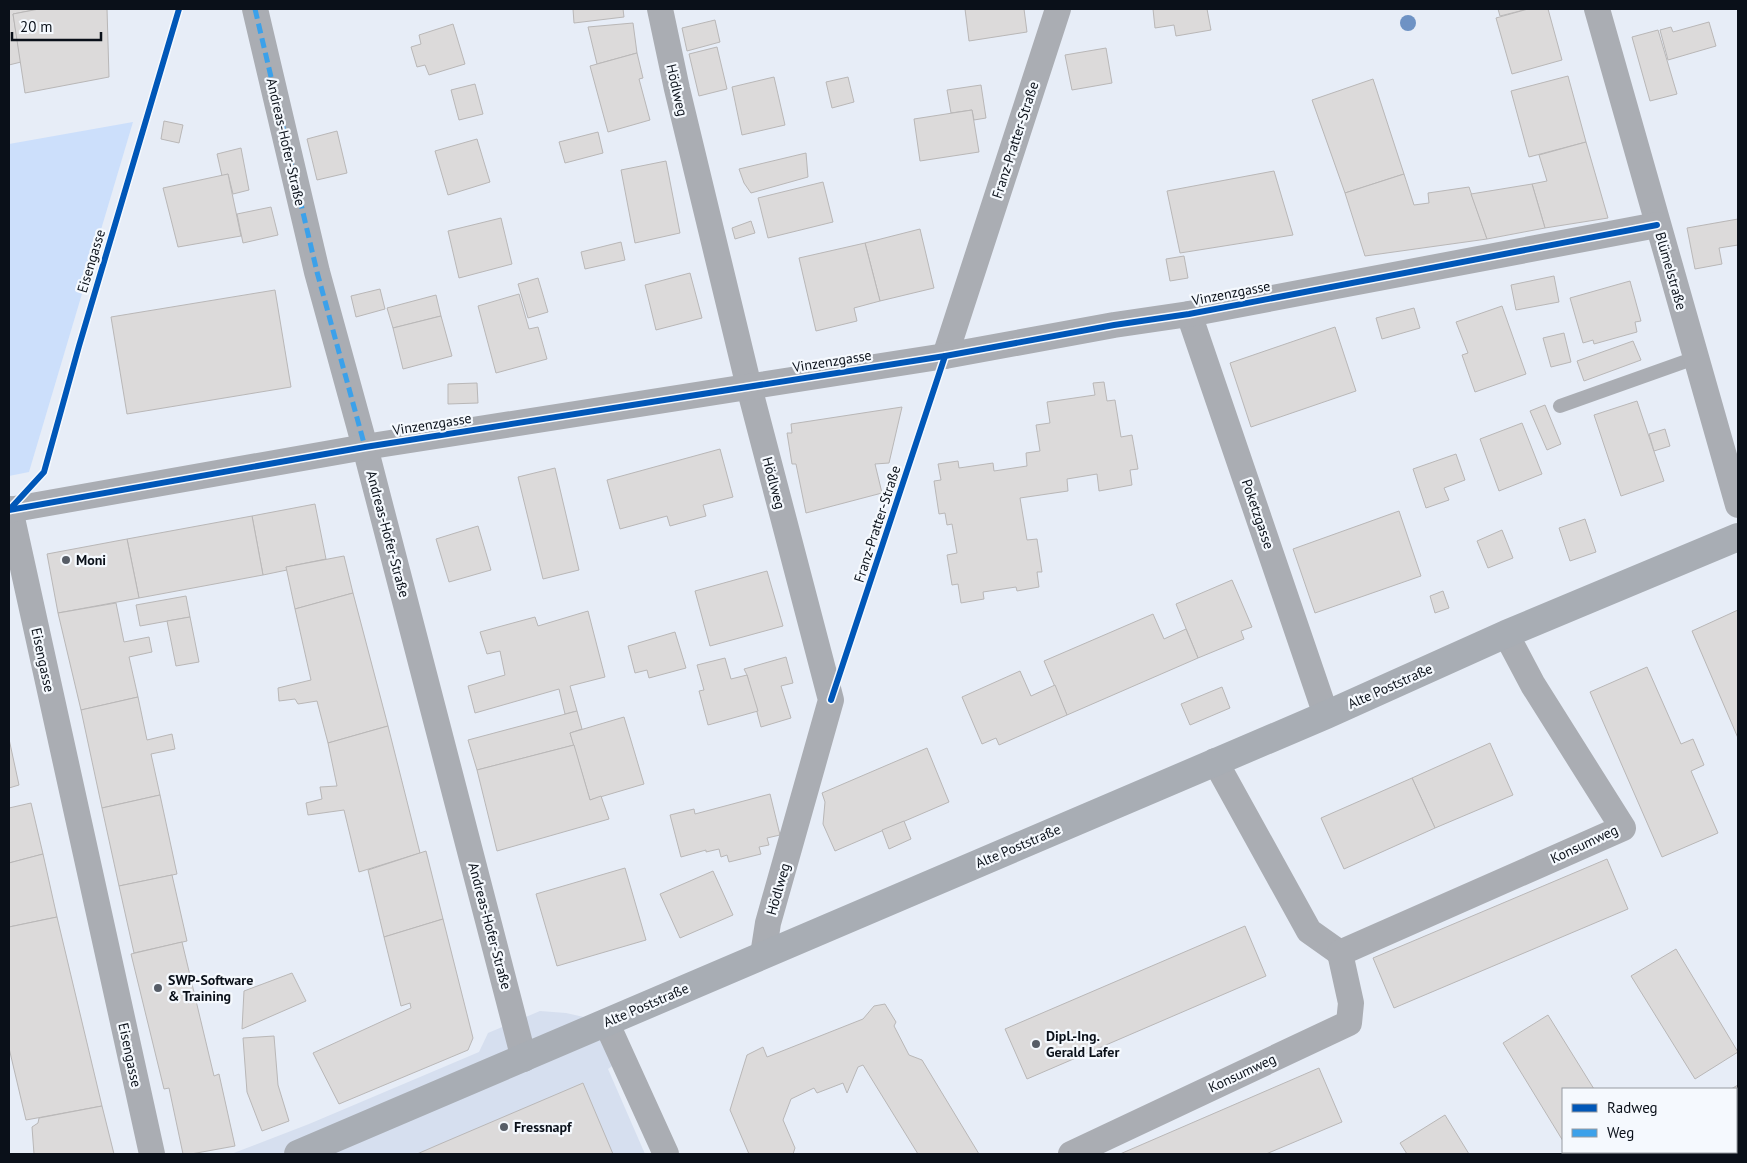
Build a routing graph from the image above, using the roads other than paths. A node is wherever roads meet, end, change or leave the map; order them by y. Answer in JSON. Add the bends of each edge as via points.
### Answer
{"nodes":[{"id":1,"x":255,"y":9,"type":"edge"},
{"id":2,"x":660,"y":9,"type":"edge"},
{"id":3,"x":1058,"y":9,"type":"edge"},
{"id":4,"x":1597,"y":9,"type":"edge"},
{"id":5,"x":1657,"y":225,"type":"junction"},
{"id":6,"x":1189,"y":314,"type":"junction"},
{"id":7,"x":945,"y":356,"type":"junction"},
{"id":8,"x":1695,"y":358,"type":"junction"},
{"id":9,"x":749,"y":387,"type":"junction"},
{"id":10,"x":1560,"y":406,"type":"dead end"},
{"id":11,"x":366,"y":446,"type":"junction"},
{"id":12,"x":1738,"y":505,"type":"edge"},
{"id":13,"x":10,"y":510,"type":"edge"},
{"id":14,"x":1738,"y":537,"type":"edge"},
{"id":15,"x":1506,"y":634,"type":"junction"},
{"id":16,"x":1326,"y":715,"type":"junction"},
{"id":17,"x":1215,"y":761,"type":"junction"},
{"id":18,"x":1340,"y":954,"type":"junction"},
{"id":19,"x":763,"y":955,"type":"junction"},
{"id":20,"x":606,"y":1022,"type":"junction"},
{"id":21,"x":524,"y":1059,"type":"junction"},
{"id":22,"x":152,"y":1154,"type":"edge"},
{"id":23,"x":298,"y":1154,"type":"edge"},
{"id":24,"x":666,"y":1154,"type":"edge"},
{"id":25,"x":1071,"y":1154,"type":"edge"}],
"edges":[{"from":1,"to":11,"type":"street","name":"Andreas-Hofer-Straße","via":[[317,272]]},
{"from":2,"to":9,"type":"street","name":"Hödlweg","via":[[676,88]]},
{"from":3,"to":7,"type":"street","name":"Franz-Pratter-Straße"},
{"from":4,"to":5,"type":"street","name":"Blümelstraße"},
{"from":5,"to":6,"type":"street","name":"Vinzenzgasse"},
{"from":5,"to":8,"type":"street","name":"Blümelstraße"},
{"from":6,"to":7,"type":"street","name":"Vinzenzgasse","via":[[1114,324]]},
{"from":6,"to":16,"type":"street","name":"Poketzgasse"},
{"from":7,"to":9,"type":"street","name":"Vinzenzgasse"},
{"from":8,"to":10,"type":"lane"},
{"from":8,"to":12,"type":"street","name":"Blümelstraße"},
{"from":9,"to":11,"type":"street","name":"Vinzenzgasse"},
{"from":9,"to":19,"type":"street","name":"Hödlweg","via":[[831,700],[768,923]]},
{"from":11,"to":13,"type":"street","name":"Vinzenzgasse"},
{"from":11,"to":21,"type":"street","name":"Andreas-Hofer-Straße"},
{"from":13,"to":22,"type":"street","name":"Eisengasse"},
{"from":14,"to":15,"type":"main road","name":"Alte Poststraße"},
{"from":15,"to":16,"type":"main road","name":"Alte Poststraße"},
{"from":15,"to":18,"type":"street","name":"Konsumweg","via":[[1533,686],[1623,828]]},
{"from":16,"to":17,"type":"main road","name":"Alte Poststraße"},
{"from":17,"to":18,"type":"street","via":[[1309,931]]},
{"from":17,"to":19,"type":"main road","name":"Alte Poststraße"},
{"from":18,"to":25,"type":"street","name":"Konsumweg","via":[[1351,1003],[1348,1023]]},
{"from":19,"to":20,"type":"main road","name":"Alte Poststraße"},
{"from":20,"to":21,"type":"main road","name":"Alte Poststraße"},
{"from":20,"to":24,"type":"street"},
{"from":21,"to":23,"type":"main road","name":"Alte Poststraße"}]}
